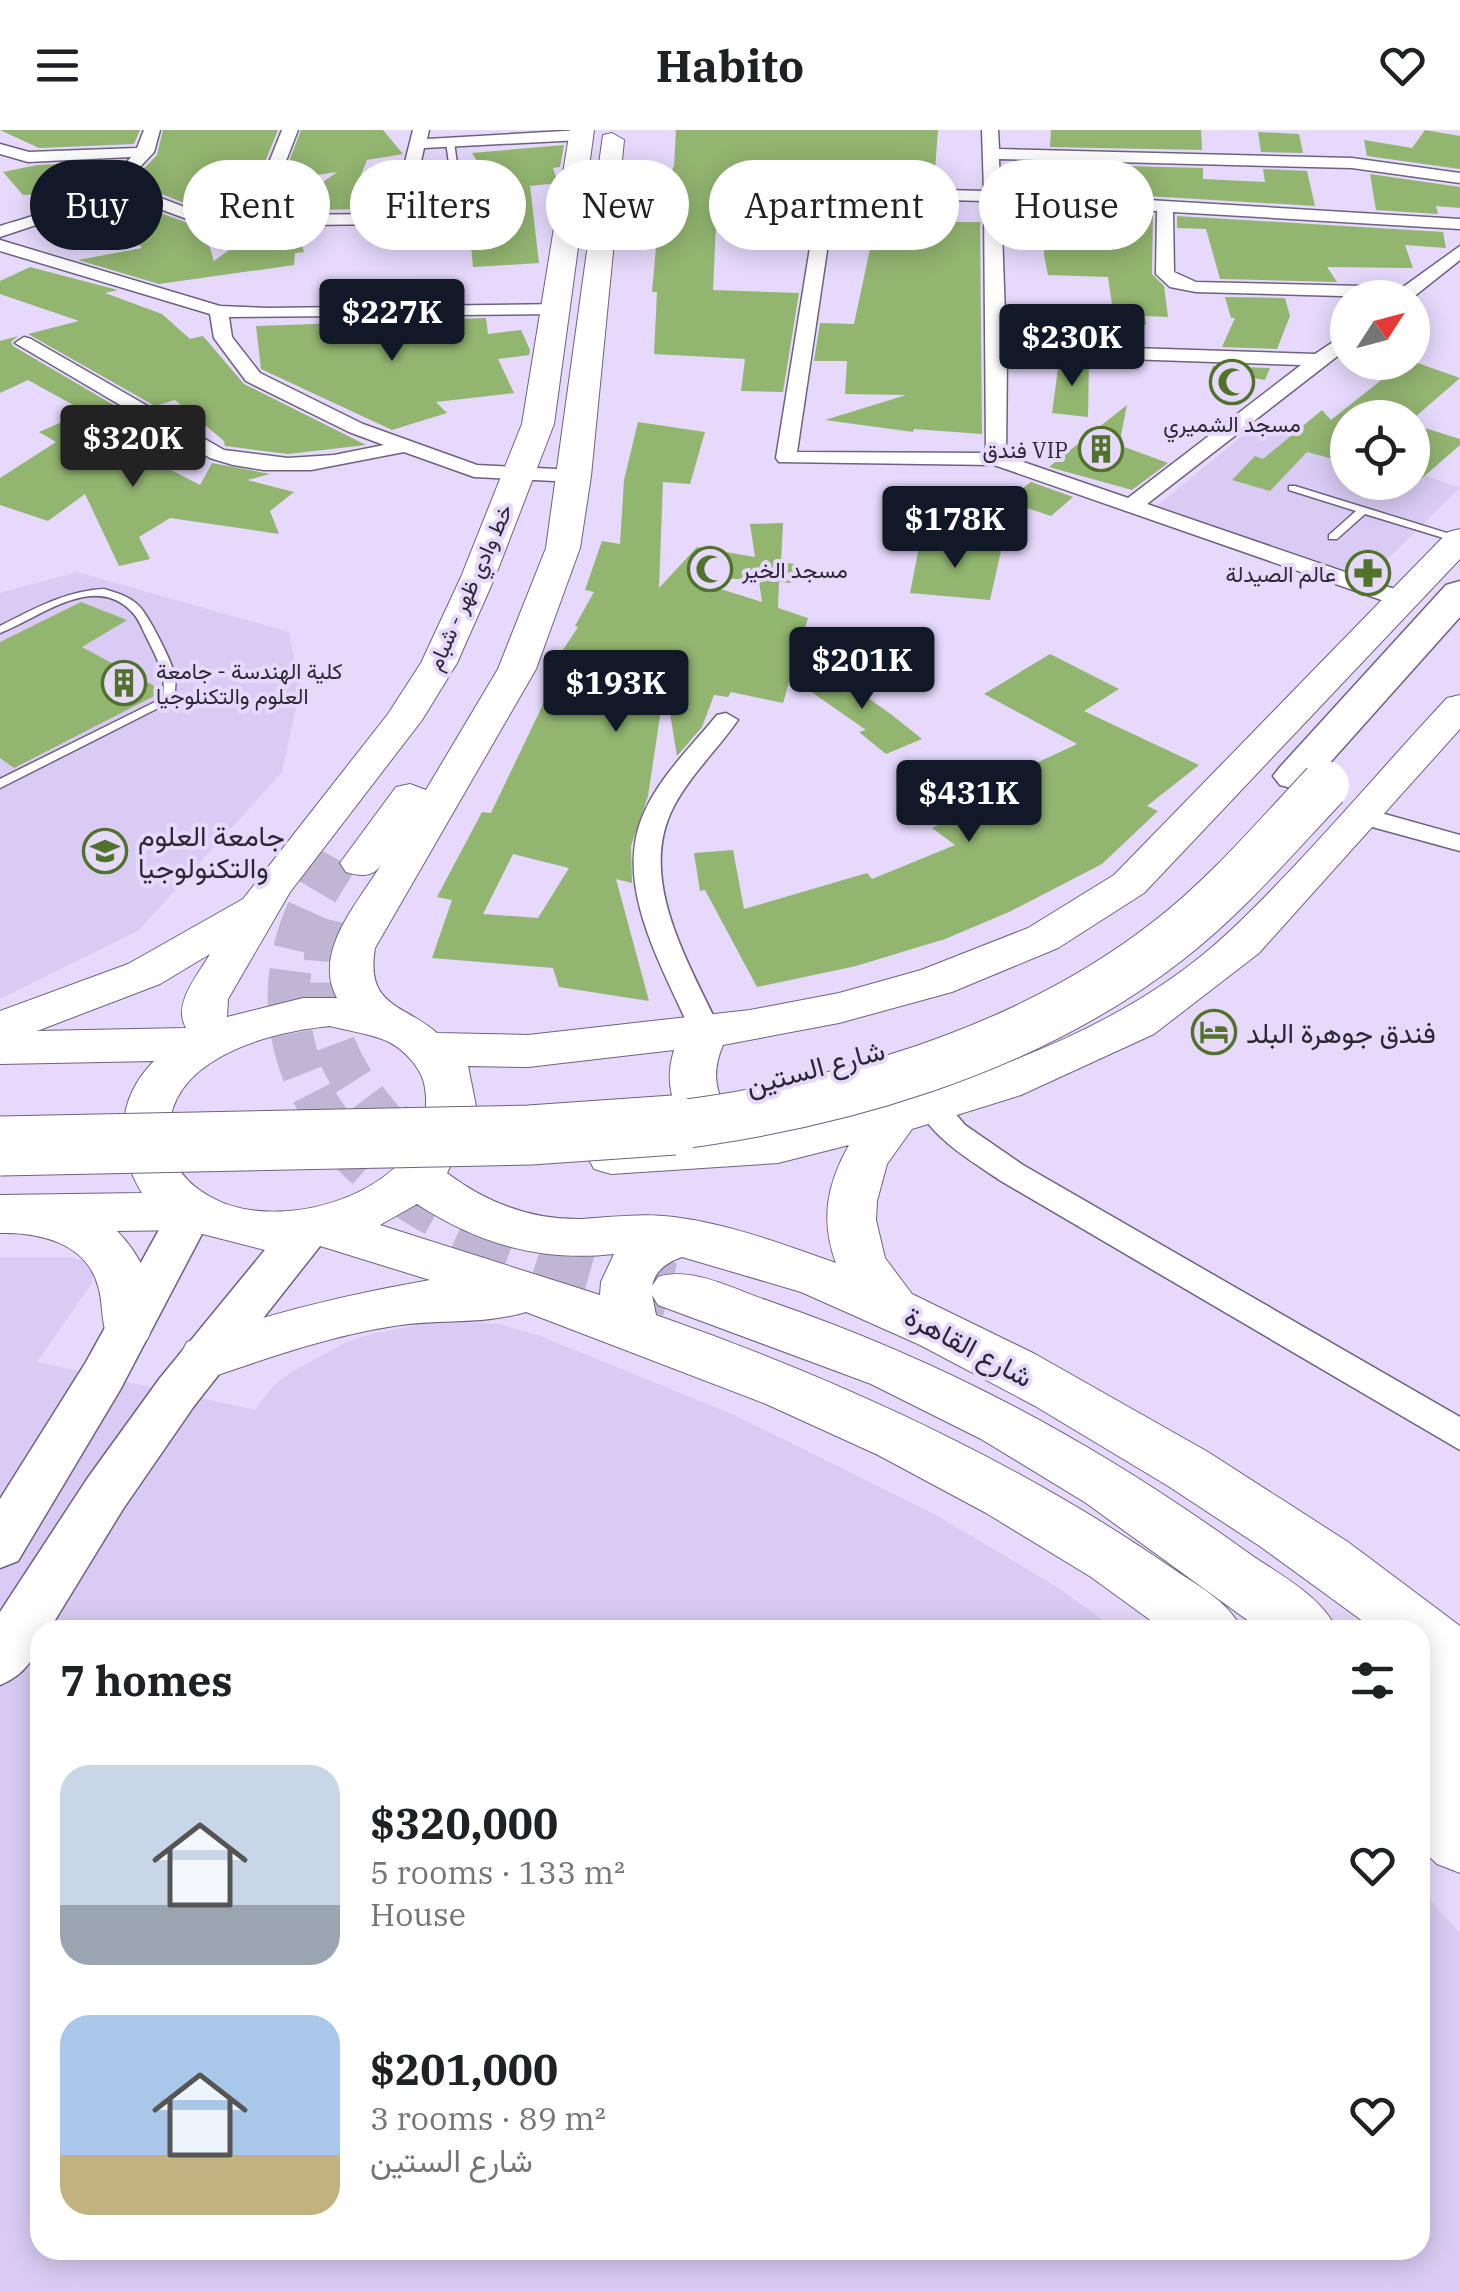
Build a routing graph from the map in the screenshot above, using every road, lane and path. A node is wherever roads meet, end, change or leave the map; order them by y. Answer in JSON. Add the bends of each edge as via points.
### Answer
{"nodes":[{"id":1,"x":152,"y":130,"type":"edge"},
{"id":2,"x":290,"y":130,"type":"edge"},
{"id":3,"x":613,"y":130,"type":"edge"},
{"id":4,"x":990,"y":130,"type":"edge"},
{"id":5,"x":581,"y":132,"type":"edge"},
{"id":6,"x":419,"y":137,"type":"edge"},
{"id":7,"x":450,"y":142,"type":"junction"},
{"id":8,"x":0,"y":150,"type":"edge"},
{"id":9,"x":146,"y":152,"type":"junction"},
{"id":10,"x":991,"y":154,"type":"junction"},
{"id":11,"x":139,"y":160,"type":"edge"},
{"id":12,"x":278,"y":160,"type":"edge"},
{"id":13,"x":452,"y":160,"type":"edge"},
{"id":14,"x":578,"y":160,"type":"edge"},
{"id":15,"x":610,"y":160,"type":"edge"},
{"id":16,"x":991,"y":160,"type":"edge"},
{"id":17,"x":1460,"y":178,"type":"edge"},
{"id":18,"x":979,"y":196,"type":"edge"},
{"id":19,"x":1154,"y":206,"type":"edge"},
{"id":20,"x":1165,"y":207,"type":"junction"},
{"id":21,"x":330,"y":219,"type":"edge"},
{"id":22,"x":30,"y":222,"type":"edge"},
{"id":23,"x":1460,"y":224,"type":"edge"},
{"id":24,"x":0,"y":232,"type":"edge"},
{"id":25,"x":0,"y":246,"type":"edge"},
{"id":26,"x":566,"y":250,"type":"edge"},
{"id":27,"x":602,"y":250,"type":"edge"},
{"id":28,"x":994,"y":250,"type":"edge"},
{"id":29,"x":1460,"y":251,"type":"edge"},
{"id":30,"x":1423,"y":280,"type":"edge"},
{"id":31,"x":1330,"y":292,"type":"edge"},
{"id":32,"x":558,"y":308,"type":"junction"},
{"id":33,"x":218,"y":311,"type":"junction"},
{"id":34,"x":24,"y":343,"type":"dead end"},
{"id":35,"x":998,"y":349,"type":"junction"},
{"id":36,"x":1330,"y":352,"type":"edge"},
{"id":37,"x":1320,"y":360,"type":"junction"},
{"id":38,"x":404,"y":446,"type":"junction"},
{"id":39,"x":996,"y":459,"type":"junction"},
{"id":40,"x":518,"y":473,"type":"junction"},
{"id":41,"x":575,"y":476,"type":"junction"},
{"id":42,"x":1292,"y":488,"type":"dead end"},
{"id":43,"x":1131,"y":506,"type":"junction"},
{"id":44,"x":1362,"y":510,"type":"junction"},
{"id":45,"x":1333,"y":537,"type":"dead end"},
{"id":46,"x":1459,"y":539,"type":"edge"},
{"id":47,"x":1460,"y":593,"type":"edge"},
{"id":48,"x":1401,"y":599,"type":"junction"},
{"id":49,"x":0,"y":630,"type":"edge"},
{"id":50,"x":1460,"y":634,"type":"edge"},
{"id":51,"x":1458,"y":711,"type":"edge"},
{"id":52,"x":726,"y":720,"type":"dead end"},
{"id":53,"x":0,"y":784,"type":"edge"},
{"id":54,"x":1327,"y":792,"type":"junction"},
{"id":55,"x":1460,"y":844,"type":"edge"},
{"id":56,"x":289,"y":864,"type":"junction"},
{"id":57,"x":365,"y":865,"type":"junction"},
{"id":58,"x":262,"y":905,"type":"junction"},
{"id":59,"x":384,"y":1021,"type":"junction"},
{"id":60,"x":0,"y":1028,"type":"edge"},
{"id":61,"x":706,"y":1032,"type":"junction"},
{"id":62,"x":211,"y":1041,"type":"junction"},
{"id":63,"x":0,"y":1048,"type":"edge"},
{"id":64,"x":429,"y":1049,"type":"junction"},
{"id":65,"x":915,"y":1111,"type":"junction"},
{"id":66,"x":0,"y":1120,"type":"edge"},
{"id":67,"x":0,"y":1146,"type":"edge"},
{"id":68,"x":739,"y":1149,"type":"junction"},
{"id":69,"x":430,"y":1164,"type":"junction"},
{"id":70,"x":192,"y":1211,"type":"junction"},
{"id":71,"x":19,"y":1214,"type":"edge"},
{"id":72,"x":314,"y":1228,"type":"junction"},
{"id":73,"x":684,"y":1265,"type":"junction"},
{"id":74,"x":549,"y":1298,"type":"junction"},
{"id":75,"x":892,"y":1306,"type":"junction"},
{"id":76,"x":128,"y":1325,"type":"junction"},
{"id":77,"x":635,"y":1329,"type":"junction"},
{"id":78,"x":206,"y":1357,"type":"junction"},
{"id":79,"x":1460,"y":1434,"type":"edge"},
{"id":80,"x":0,"y":1545,"type":"edge"},
{"id":81,"x":1198,"y":1620,"type":"edge"},
{"id":82,"x":1294,"y":1620,"type":"edge"},
{"id":83,"x":1353,"y":1620,"type":"edge"},
{"id":84,"x":1405,"y":1620,"type":"edge"},
{"id":85,"x":1430,"y":1639,"type":"edge"},
{"id":86,"x":0,"y":1660,"type":"edge"},
{"id":87,"x":1460,"y":1663,"type":"edge"},
{"id":88,"x":1430,"y":1684,"type":"edge"},
{"id":89,"x":1460,"y":1711,"type":"edge"},
{"id":90,"x":1430,"y":1739,"type":"edge"},
{"id":91,"x":1460,"y":1768,"type":"edge"},
{"id":92,"x":1430,"y":1814,"type":"edge"},
{"id":93,"x":1460,"y":1842,"type":"edge"}],
"edges":[{"from":1,"to":9,"type":"street"},
{"from":2,"to":12,"type":"street"},
{"from":3,"to":15,"type":"main road"},
{"from":4,"to":10,"type":"street"},
{"from":5,"to":7,"type":"street"},
{"from":5,"to":14,"type":"main road","name":"خط وادي ظهر - شبام"},
{"from":6,"to":7,"type":"street"},
{"from":6,"to":21,"type":"street","via":[[399,219]]},
{"from":7,"to":13,"type":"lane"},
{"from":8,"to":9,"type":"street","via":[[28,157]]},
{"from":9,"to":11,"type":"street"},
{"from":10,"to":16,"type":"street"},
{"from":10,"to":17,"type":"street","via":[[1352,162]]},
{"from":18,"to":39,"type":"street","via":[[826,192],[786,458]]},
{"from":19,"to":20,"type":"street"},
{"from":20,"to":23,"type":"street"},
{"from":20,"to":31,"type":"street","via":[[1165,274],[1176,283]]},
{"from":22,"to":24,"type":"street"},
{"from":25,"to":33,"type":"street"},
{"from":26,"to":32,"type":"main road","name":"خط وادي ظهر - شبام"},
{"from":27,"to":41,"type":"main road"},
{"from":28,"to":35,"type":"street"},
{"from":29,"to":30,"type":"street"},
{"from":32,"to":33,"type":"street"},
{"from":32,"to":40,"type":"main road","name":"خط وادي ظهر - شبام","via":[[538,424]]},
{"from":33,"to":38,"type":"street","via":[[224,338],[253,377]]},
{"from":34,"to":38,"type":"street","via":[[241,462],[291,466]]},
{"from":35,"to":37,"type":"street"},
{"from":35,"to":39,"type":"street"},
{"from":36,"to":37,"type":"street"},
{"from":37,"to":43,"type":"street"},
{"from":38,"to":40,"type":"street","via":[[474,471]]},
{"from":39,"to":43,"type":"street"},
{"from":40,"to":41,"type":"street"},
{"from":40,"to":56,"type":"main road","name":"خط وادي ظهر - شبام","via":[[439,663],[403,720]]},
{"from":40,"to":57,"type":"main road","via":[[537,503],[517,566]]},
{"from":41,"to":57,"type":"main road","via":[[563,548],[517,670]]},
{"from":42,"to":44,"type":"lane"},
{"from":43,"to":48,"type":"street"},
{"from":44,"to":45,"type":"lane"},
{"from":44,"to":46,"type":"lane"},
{"from":46,"to":48,"type":"main road","name":"شارع الستين"},
{"from":47,"to":54,"type":"highway","name":"شارع الستين"},
{"from":48,"to":61,"type":"main road","name":"شارع الستين","via":[[1129,884],[1043,938],[888,995]]},
{"from":49,"to":53,"type":"lane","via":[[78,594],[106,592],[135,607],[170,672],[171,687],[168,700]]},
{"from":50,"to":54,"type":"highway","name":"شارع الستين"},
{"from":51,"to":54,"type":"main road","name":"شارع الستين"},
{"from":52,"to":61,"type":"street","via":[[654,819],[646,851],[649,893]]},
{"from":54,"to":55,"type":"street"},
{"from":54,"to":65,"type":"main road","name":"شارع الستين","via":[[1244,944],[1138,1023],[1004,1083]]},
{"from":54,"to":66,"type":"highway","name":"شارع الستين","via":[[1100,956],[957,1024],[786,1078],[597,1108]]},
{"from":54,"to":67,"type":"highway","name":"شارع الستين","bridge":true,"via":[[1206,910],[1131,967],[1044,1018],[972,1048],[819,1097],[731,1117],[555,1132]]},
{"from":56,"to":57,"type":"main road","via":[[337,884],[368,882]]},
{"from":56,"to":58,"type":"main road","name":"خط وادي ظهر - شبام"},
{"from":57,"to":59,"type":"main road","via":[[350,975],[360,1000]]},
{"from":58,"to":60,"type":"main road","via":[[144,974]]},
{"from":58,"to":62,"type":"main road","name":"خط وادي ظهر - شبام","via":[[206,1000]]},
{"from":59,"to":62,"type":"main road","via":[[300,1012]]},
{"from":59,"to":64,"type":"main road"},
{"from":61,"to":64,"type":"main road","name":"شارع الستين","via":[[528,1051]]},
{"from":61,"to":68,"type":"main road","via":[[692,1061],[692,1093],[708,1124]]},
{"from":62,"to":63,"type":"main road"},
{"from":62,"to":70,"type":"main road","via":[[164,1082],[145,1129],[154,1175]]},
{"from":64,"to":69,"type":"main road","via":[[451,1085],[450,1128]]},
{"from":65,"to":68,"type":"main road","name":"شارع الستين"},
{"from":65,"to":75,"type":"main road","via":[[867,1151],[851,1216],[861,1264]]},
{"from":65,"to":79,"type":"street"},
{"from":68,"to":69,"type":"main road","name":"شارع الستين"},
{"from":69,"to":72,"type":"main road","via":[[376,1208]]},
{"from":69,"to":73,"type":"main road","name":"شارع القاهرة","via":[[468,1212],[533,1234],[643,1233]]},
{"from":70,"to":71,"type":"main road"},
{"from":70,"to":72,"type":"main road","via":[[245,1229]]},
{"from":70,"to":76,"type":"street"},
{"from":71,"to":76,"type":"main road","via":[[79,1229],[109,1253],[126,1286]]},
{"from":72,"to":74,"type":"main road"},
{"from":72,"to":78,"type":"street"},
{"from":73,"to":75,"type":"main road","name":"شارع القاهرة","via":[[780,1264]]},
{"from":73,"to":77,"type":"main road","via":[[660,1241],[630,1271],[624,1297]]},
{"from":73,"to":82,"type":"main road","via":[[997,1422],[1102,1483]]},
{"from":73,"to":83,"type":"main road","via":[[882,1332],[1036,1408],[1232,1529]]},
{"from":74,"to":77,"type":"main road"},
{"from":74,"to":78,"type":"main road","via":[[381,1307]]},
{"from":75,"to":84,"type":"main road","name":"شارع القاهرة","via":[[1212,1482]]},
{"from":76,"to":80,"type":"street"},
{"from":77,"to":81,"type":"main road","via":[[786,1388],[949,1464]]},
{"from":78,"to":86,"type":"street","via":[[105,1494]]},
{"from":85,"to":87,"type":"main road","name":"شارع القاهرة"},
{"from":88,"to":89,"type":"main road"},
{"from":90,"to":91,"type":"main road"},
{"from":92,"to":93,"type":"main road"}]}
